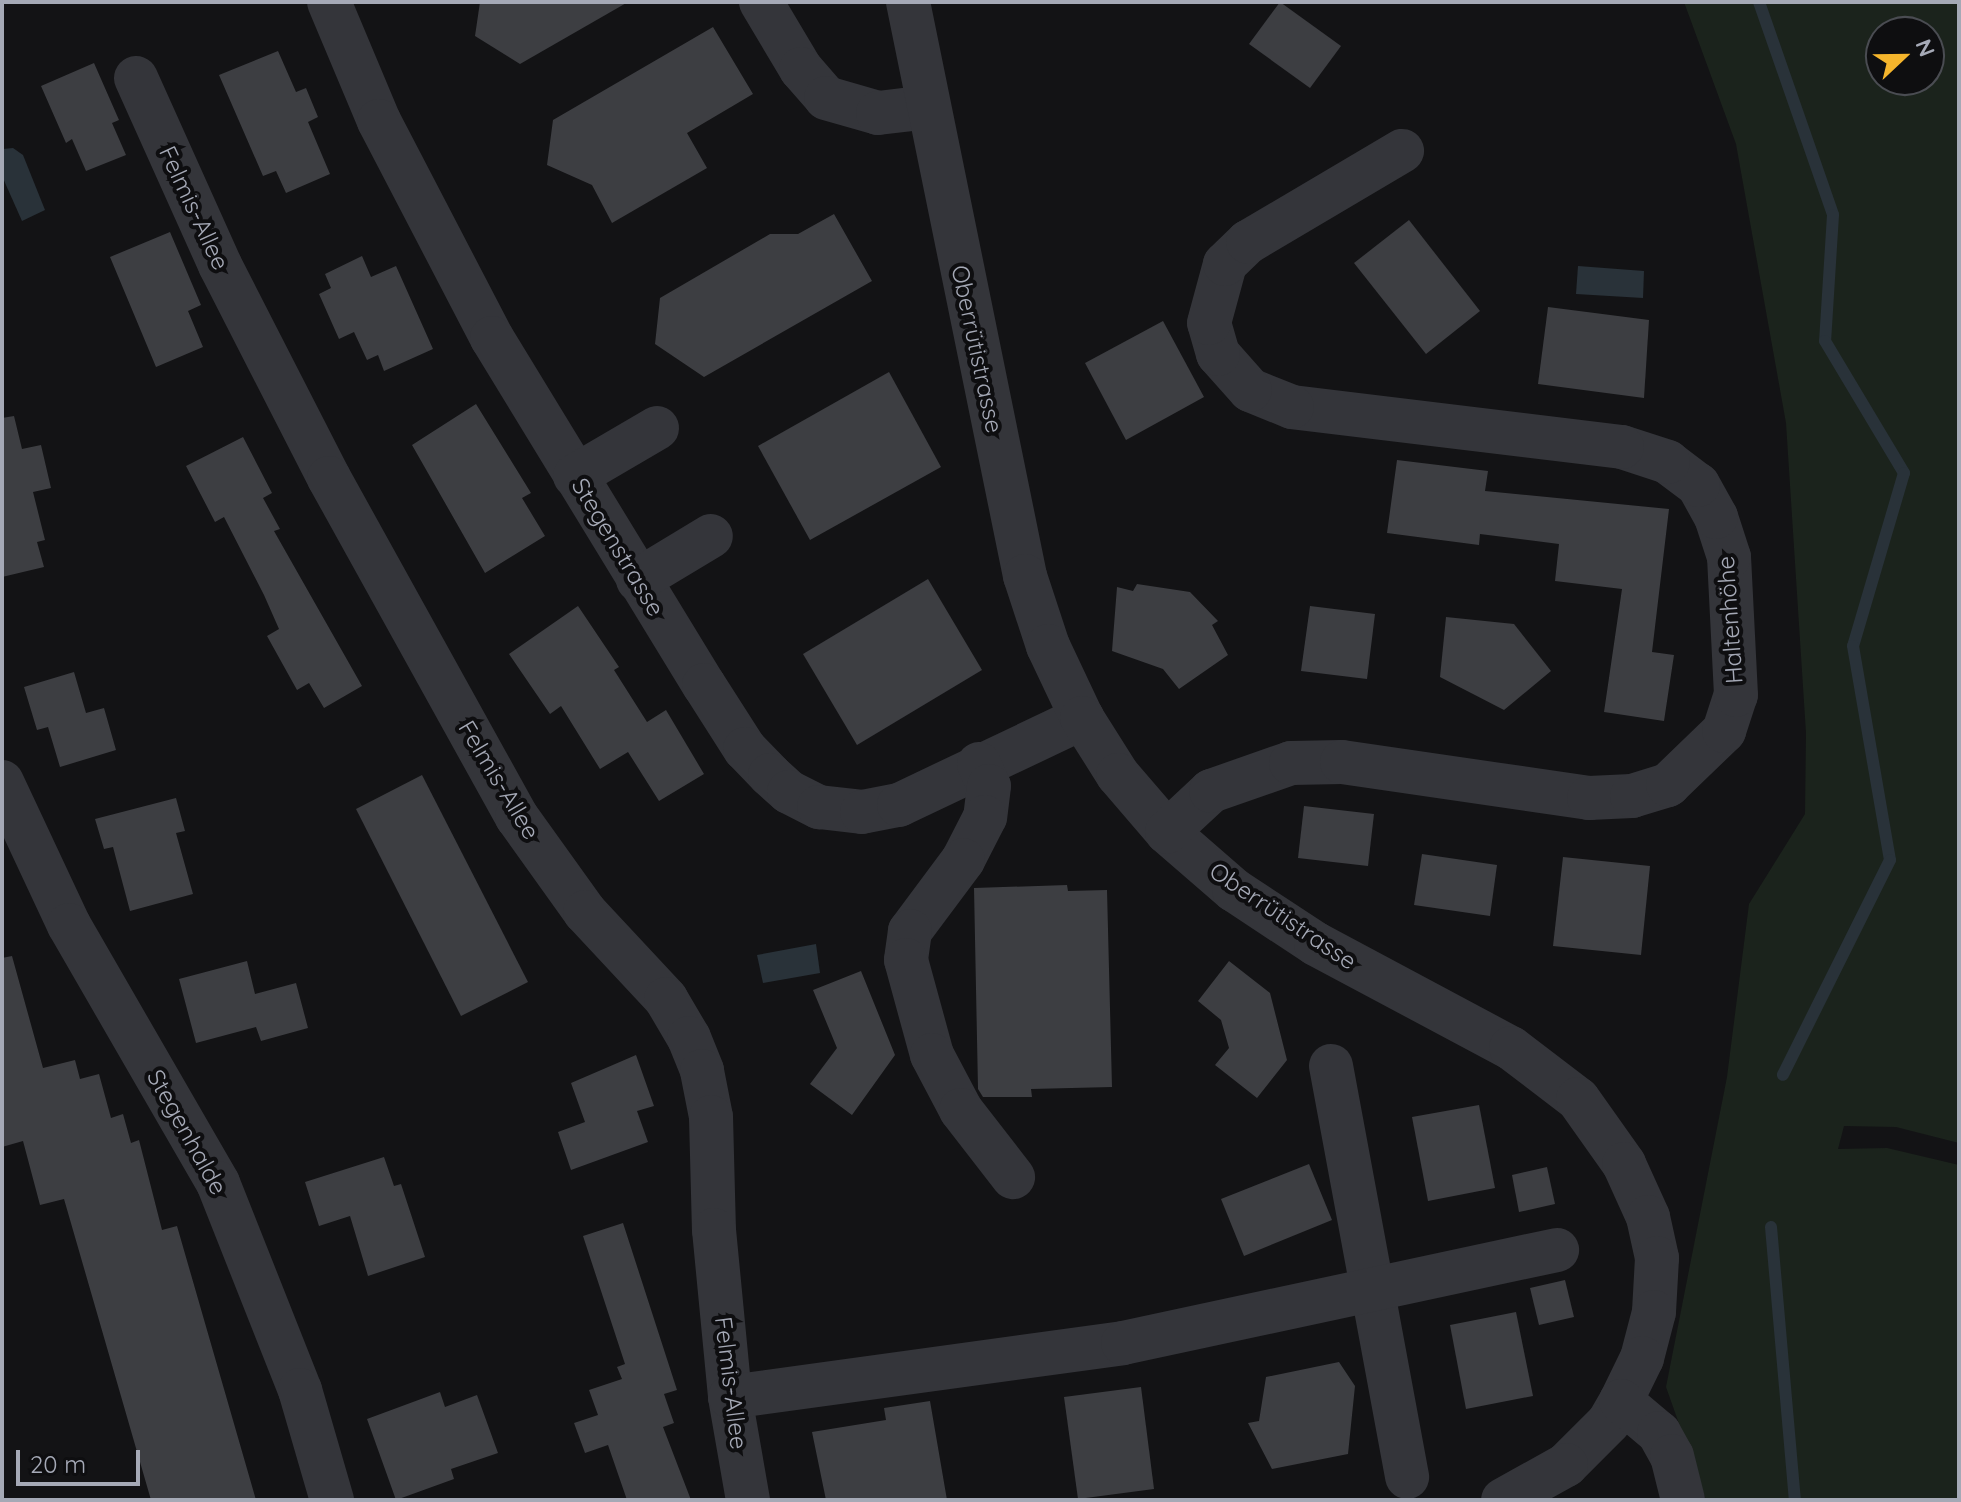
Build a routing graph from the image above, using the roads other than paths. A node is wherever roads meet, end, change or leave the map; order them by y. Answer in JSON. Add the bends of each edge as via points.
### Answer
{"nodes":[{"id":1,"x":329,"y":2,"type":"edge"},
{"id":2,"x":761,"y":2,"type":"edge"},
{"id":3,"x":908,"y":2,"type":"edge"},
{"id":4,"x":136,"y":78,"type":"dead end"},
{"id":5,"x":928,"y":107,"type":"junction"},
{"id":6,"x":1402,"y":151,"type":"dead end"},
{"id":7,"x":657,"y":428,"type":"dead end"},
{"id":8,"x":575,"y":476,"type":"junction"},
{"id":9,"x":711,"y":536,"type":"dead end"},
{"id":10,"x":638,"y":580,"type":"junction"},
{"id":11,"x":1082,"y":718,"type":"junction"},
{"id":12,"x":979,"y":764,"type":"junction"},
{"id":13,"x":2,"y":782,"type":"edge"},
{"id":14,"x":1167,"y":832,"type":"junction"},
{"id":15,"x":1331,"y":1066,"type":"dead end"},
{"id":16,"x":1013,"y":1177,"type":"dead end"},
{"id":17,"x":1557,"y":1250,"type":"dead end"},
{"id":18,"x":1373,"y":1289,"type":"junction"},
{"id":19,"x":730,"y":1397,"type":"junction"},
{"id":20,"x":1621,"y":1401,"type":"junction"},
{"id":21,"x":1407,"y":1477,"type":"dead end"},
{"id":22,"x":332,"y":1500,"type":"edge"},
{"id":23,"x":748,"y":1500,"type":"edge"},
{"id":24,"x":1503,"y":1500,"type":"edge"},
{"id":25,"x":1683,"y":1500,"type":"edge"}],
"edges":[{"from":1,"to":8,"type":"street","name":"Stegenstrasse","via":[[424,210]]},
{"from":2,"to":5,"type":"street","via":[[801,69],[826,98],[878,113]]},
{"from":3,"to":5,"type":"street","name":"Oberrütistrasse"},
{"from":4,"to":19,"type":"street","name":"Felmis-Allee","via":[[196,216],[329,478],[517,817],[585,912],[666,999],[689,1038],[711,1117],[714,1230]]},
{"from":5,"to":11,"type":"street","name":"Oberrütistrasse","via":[[1025,576],[1048,646]]},
{"from":6,"to":14,"type":"street","name":"Haltenhöhe","via":[[1248,242],[1225,264],[1209,323],[1218,354],[1250,390],[1292,407],[1622,447],[1668,462],[1698,485],[1729,557],[1736,695],[1724,731],[1668,785],[1632,796],[1589,798],[1342,762],[1291,763],[1211,791]]},
{"from":7,"to":8,"type":"street"},
{"from":8,"to":10,"type":"street","name":"Stegenstrasse"},
{"from":9,"to":10,"type":"street"},
{"from":10,"to":12,"type":"street","name":"Stegenstrasse","via":[[745,749],[789,792],[819,807],[862,812],[899,805]]},
{"from":11,"to":12,"type":"street","name":"Stegenstrasse"},
{"from":11,"to":14,"type":"street","name":"Oberrütistrasse","via":[[1118,775]]},
{"from":12,"to":16,"type":"street","via":[[989,786],[985,817],[963,860],[910,931],[906,960],[932,1055],[961,1110]]},
{"from":13,"to":22,"type":"street","name":"Stegenhalde","via":[[69,925],[218,1183],[300,1390]]},
{"from":14,"to":20,"type":"street","name":"Oberrütistrasse","via":[[1234,890],[1316,944],[1511,1048],[1578,1099],[1624,1164],[1648,1217],[1657,1258],[1654,1312],[1642,1358]]},
{"from":15,"to":18,"type":"street"},
{"from":17,"to":18,"type":"street"},
{"from":18,"to":19,"type":"street","via":[[1123,1343]]},
{"from":18,"to":21,"type":"street"},
{"from":19,"to":23,"type":"street","name":"Felmis-Allee"},
{"from":20,"to":24,"type":"street","name":"Oberrütistrasse","via":[[1609,1422],[1566,1465]]},
{"from":20,"to":25,"type":"street","via":[[1659,1433],[1672,1456]]}]}
